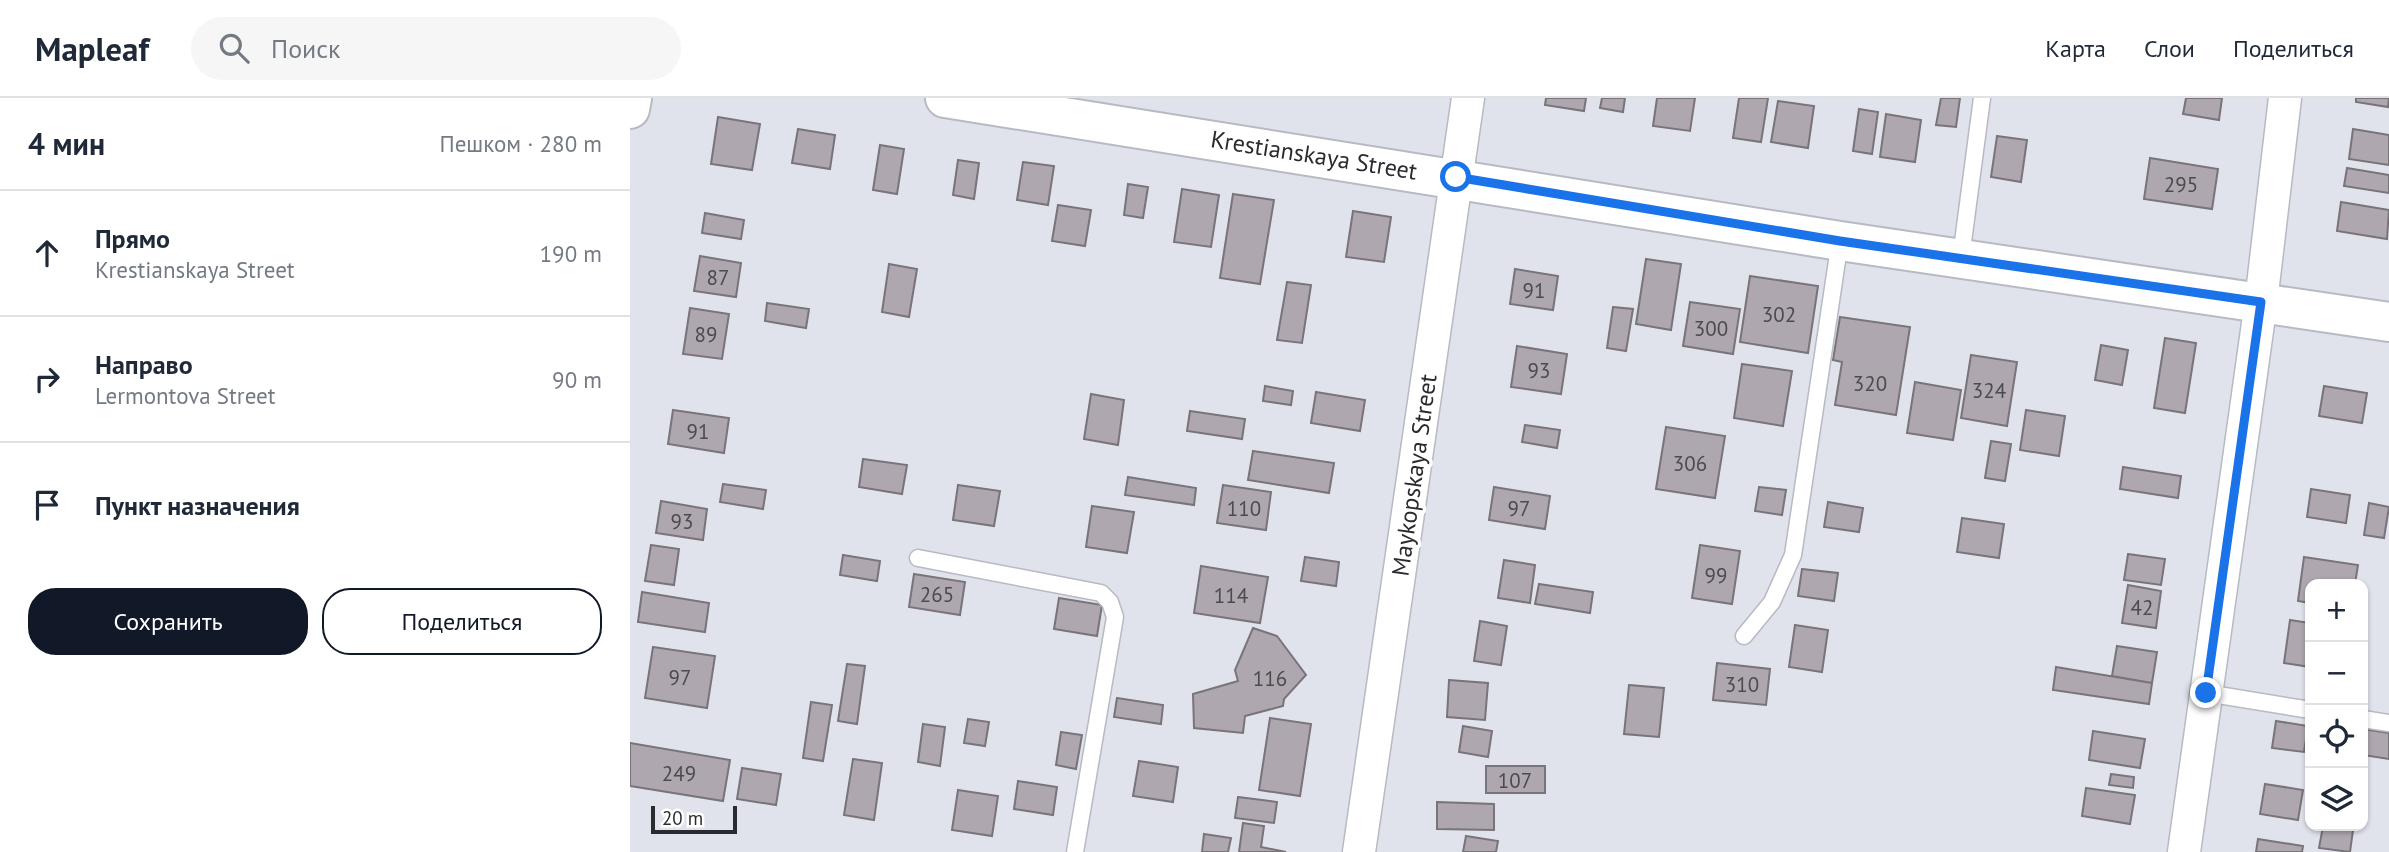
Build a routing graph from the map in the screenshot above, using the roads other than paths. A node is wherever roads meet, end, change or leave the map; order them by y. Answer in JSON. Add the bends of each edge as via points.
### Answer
{"nodes":[{"id":1,"x":632,"y":98,"type":"edge"},
{"id":2,"x":945,"y":98,"type":"edge"},
{"id":3,"x":1468,"y":98,"type":"edge"},
{"id":4,"x":1982,"y":98,"type":"edge"},
{"id":5,"x":2285,"y":98,"type":"edge"},
{"id":6,"x":630,"y":109,"type":"edge"},
{"id":7,"x":1456,"y":177,"type":"junction"},
{"id":8,"x":1840,"y":241,"type":"junction"},
{"id":9,"x":1961,"y":257,"type":"junction"},
{"id":10,"x":2261,"y":302,"type":"junction"},
{"id":11,"x":2389,"y":322,"type":"edge"},
{"id":12,"x":918,"y":558,"type":"dead end"},
{"id":13,"x":1744,"y":636,"type":"dead end"},
{"id":14,"x":2206,"y":693,"type":"junction"},
{"id":15,"x":2305,"y":709,"type":"edge"},
{"id":16,"x":2368,"y":720,"type":"edge"},
{"id":17,"x":2389,"y":723,"type":"edge"},
{"id":18,"x":1075,"y":852,"type":"edge"},
{"id":19,"x":1359,"y":852,"type":"edge"},
{"id":20,"x":2184,"y":852,"type":"edge"}],
"edges":[{"from":1,"to":6,"type":"street"},
{"from":2,"to":7,"type":"street","name":"Krestianskaya Street"},
{"from":3,"to":7,"type":"street","name":"Maykopskaya Street"},
{"from":4,"to":9,"type":"lane"},
{"from":5,"to":10,"type":"street"},
{"from":7,"to":8,"type":"street","name":"Krestianskaya Street"},
{"from":7,"to":19,"type":"street","name":"Maykopskaya Street"},
{"from":8,"to":9,"type":"street","name":"Krestianskaya Street"},
{"from":8,"to":13,"type":"lane","via":[[1793,555],[1772,602]]},
{"from":9,"to":10,"type":"street","name":"Krestianskaya Street"},
{"from":10,"to":11,"type":"street","name":"Krestianskaya Street"},
{"from":10,"to":14,"type":"street"},
{"from":12,"to":18,"type":"lane","via":[[1101,593],[1110,602],[1115,617]]},
{"from":14,"to":15,"type":"lane"},
{"from":14,"to":20,"type":"street"},
{"from":16,"to":17,"type":"lane"}]}
